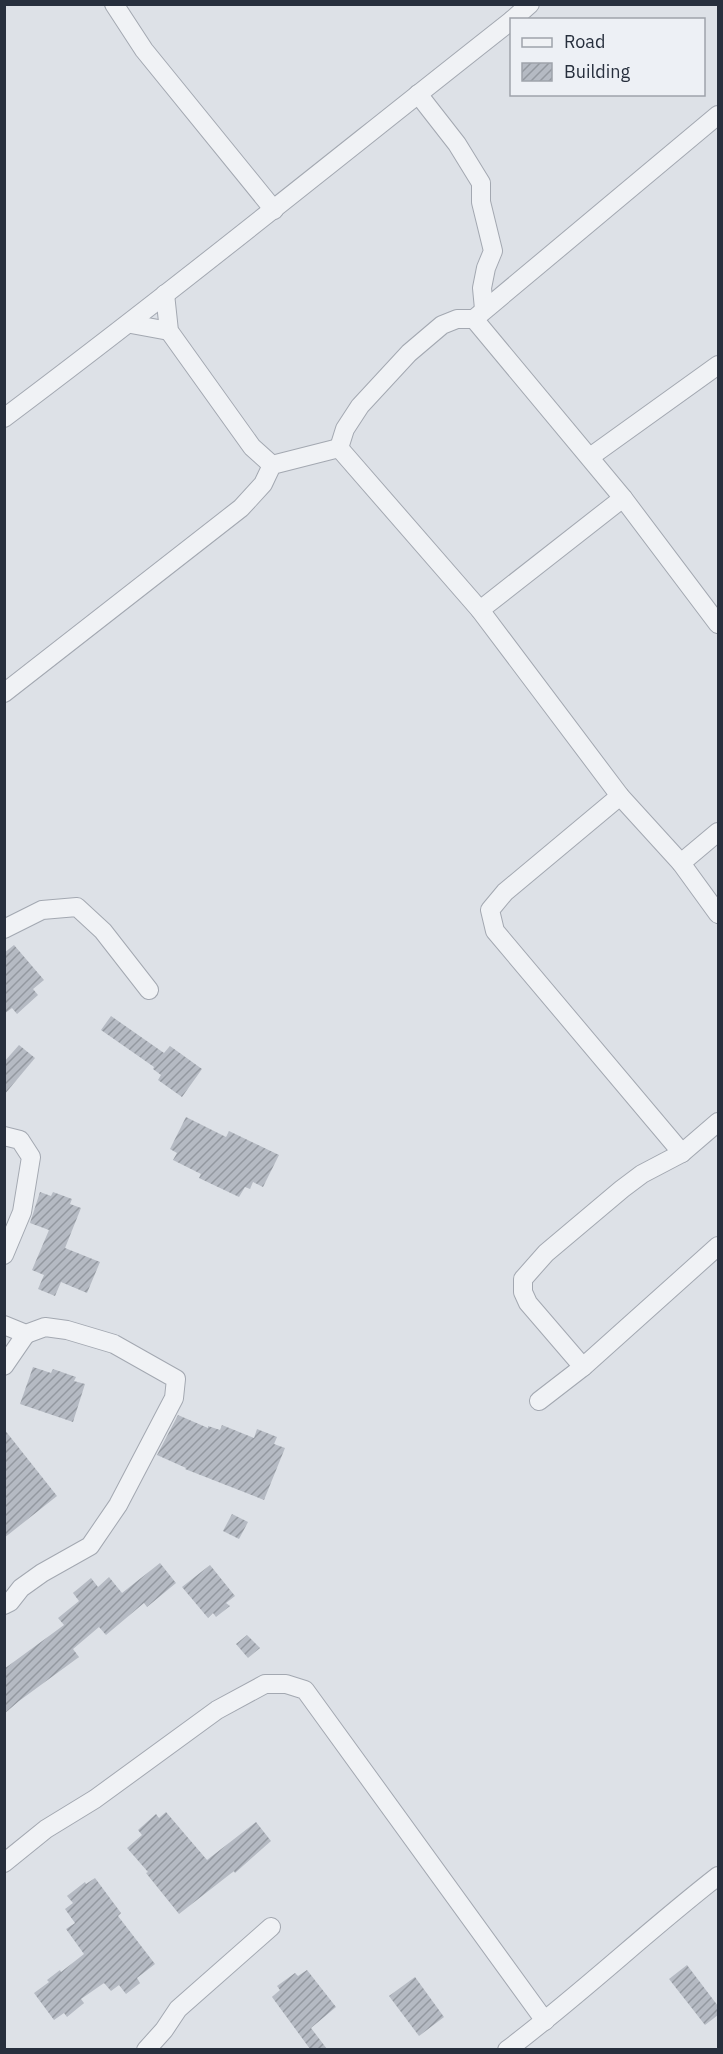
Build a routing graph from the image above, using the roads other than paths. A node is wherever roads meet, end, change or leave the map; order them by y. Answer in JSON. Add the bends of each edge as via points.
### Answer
{"nodes":[{"id":1,"x":114,"y":4,"type":"edge"},
{"id":2,"x":531,"y":4,"type":"edge"},
{"id":3,"x":514,"y":18,"type":"edge"},
{"id":4,"x":510,"y":22,"type":"edge"},
{"id":5,"x":418,"y":94,"type":"junction"},
{"id":6,"x":718,"y":115,"type":"edge"},
{"id":7,"x":274,"y":210,"type":"junction"},
{"id":8,"x":165,"y":294,"type":"junction"},
{"id":9,"x":479,"y":314,"type":"junction"},
{"id":10,"x":130,"y":324,"type":"junction"},
{"id":11,"x":169,"y":331,"type":"junction"},
{"id":12,"x":718,"y":365,"type":"edge"},
{"id":13,"x":4,"y":418,"type":"edge"},
{"id":14,"x":339,"y":448,"type":"junction"},
{"id":15,"x":590,"y":457,"type":"junction"},
{"id":16,"x":272,"y":465,"type":"junction"},
{"id":17,"x":623,"y":498,"type":"junction"},
{"id":18,"x":480,"y":610,"type":"junction"},
{"id":19,"x":718,"y":624,"type":"edge"},
{"id":20,"x":4,"y":693,"type":"edge"},
{"id":21,"x":620,"y":796,"type":"junction"},
{"id":22,"x":718,"y":832,"type":"edge"},
{"id":23,"x":681,"y":863,"type":"junction"},
{"id":24,"x":718,"y":914,"type":"edge"},
{"id":25,"x":4,"y":929,"type":"edge"},
{"id":26,"x":149,"y":990,"type":"dead end"},
{"id":27,"x":718,"y":1122,"type":"edge"},
{"id":28,"x":4,"y":1136,"type":"edge"},
{"id":29,"x":682,"y":1153,"type":"junction"},
{"id":30,"x":718,"y":1246,"type":"edge"},
{"id":31,"x":4,"y":1255,"type":"edge"},
{"id":32,"x":4,"y":1325,"type":"edge"},
{"id":33,"x":26,"y":1334,"type":"junction"},
{"id":34,"x":4,"y":1366,"type":"edge"},
{"id":35,"x":583,"y":1367,"type":"junction"},
{"id":36,"x":539,"y":1401,"type":"dead end"},
{"id":37,"x":4,"y":1605,"type":"edge"},
{"id":38,"x":4,"y":1863,"type":"edge"},
{"id":39,"x":718,"y":1876,"type":"edge"},
{"id":40,"x":271,"y":1927,"type":"dead end"},
{"id":41,"x":545,"y":2020,"type":"junction"},
{"id":42,"x":146,"y":2049,"type":"edge"},
{"id":43,"x":507,"y":2049,"type":"edge"}],
"edges":[{"from":1,"to":7,"type":"street","via":[[144,50]]},
{"from":2,"to":3,"type":"street"},
{"from":4,"to":5,"type":"street"},
{"from":5,"to":7,"type":"street"},
{"from":5,"to":9,"type":"street","via":[[481,183],[481,202],[493,251],[486,268]]},
{"from":6,"to":9,"type":"street"},
{"from":7,"to":8,"type":"street"},
{"from":8,"to":10,"type":"street"},
{"from":8,"to":11,"type":"street"},
{"from":9,"to":14,"type":"street","via":[[442,325],[409,353],[360,406],[345,429]]},
{"from":9,"to":15,"type":"street"},
{"from":10,"to":11,"type":"street"},
{"from":10,"to":13,"type":"street"},
{"from":11,"to":16,"type":"street","via":[[252,447]]},
{"from":12,"to":15,"type":"street"},
{"from":14,"to":16,"type":"street"},
{"from":14,"to":18,"type":"street"},
{"from":15,"to":17,"type":"street"},
{"from":16,"to":20,"type":"street","via":[[241,508]]},
{"from":17,"to":18,"type":"street"},
{"from":17,"to":19,"type":"street"},
{"from":18,"to":21,"type":"street"},
{"from":21,"to":23,"type":"street"},
{"from":21,"to":29,"type":"street","via":[[505,892],[490,910],[495,931]]},
{"from":22,"to":23,"type":"street"},
{"from":23,"to":24,"type":"street"},
{"from":25,"to":26,"type":"street","via":[[42,910],[77,907],[104,931]]},
{"from":27,"to":29,"type":"street"},
{"from":28,"to":31,"type":"street","via":[[20,1140],[31,1156],[22,1212]]},
{"from":29,"to":35,"type":"street","via":[[622,1189],[546,1253],[523,1279],[528,1303]]},
{"from":30,"to":35,"type":"street"},
{"from":32,"to":33,"type":"street"},
{"from":33,"to":34,"type":"street"},
{"from":33,"to":37,"type":"street","via":[[45,1327],[114,1344],[176,1379],[174,1398],[118,1505],[90,1546],[21,1588]]},
{"from":35,"to":36,"type":"street"},
{"from":38,"to":41,"type":"street","via":[[46,1829],[95,1799],[217,1710],[265,1684],[286,1684],[305,1690]]},
{"from":39,"to":41,"type":"street"},
{"from":40,"to":42,"type":"street","via":[[178,2009]]},
{"from":41,"to":43,"type":"street"}]}
